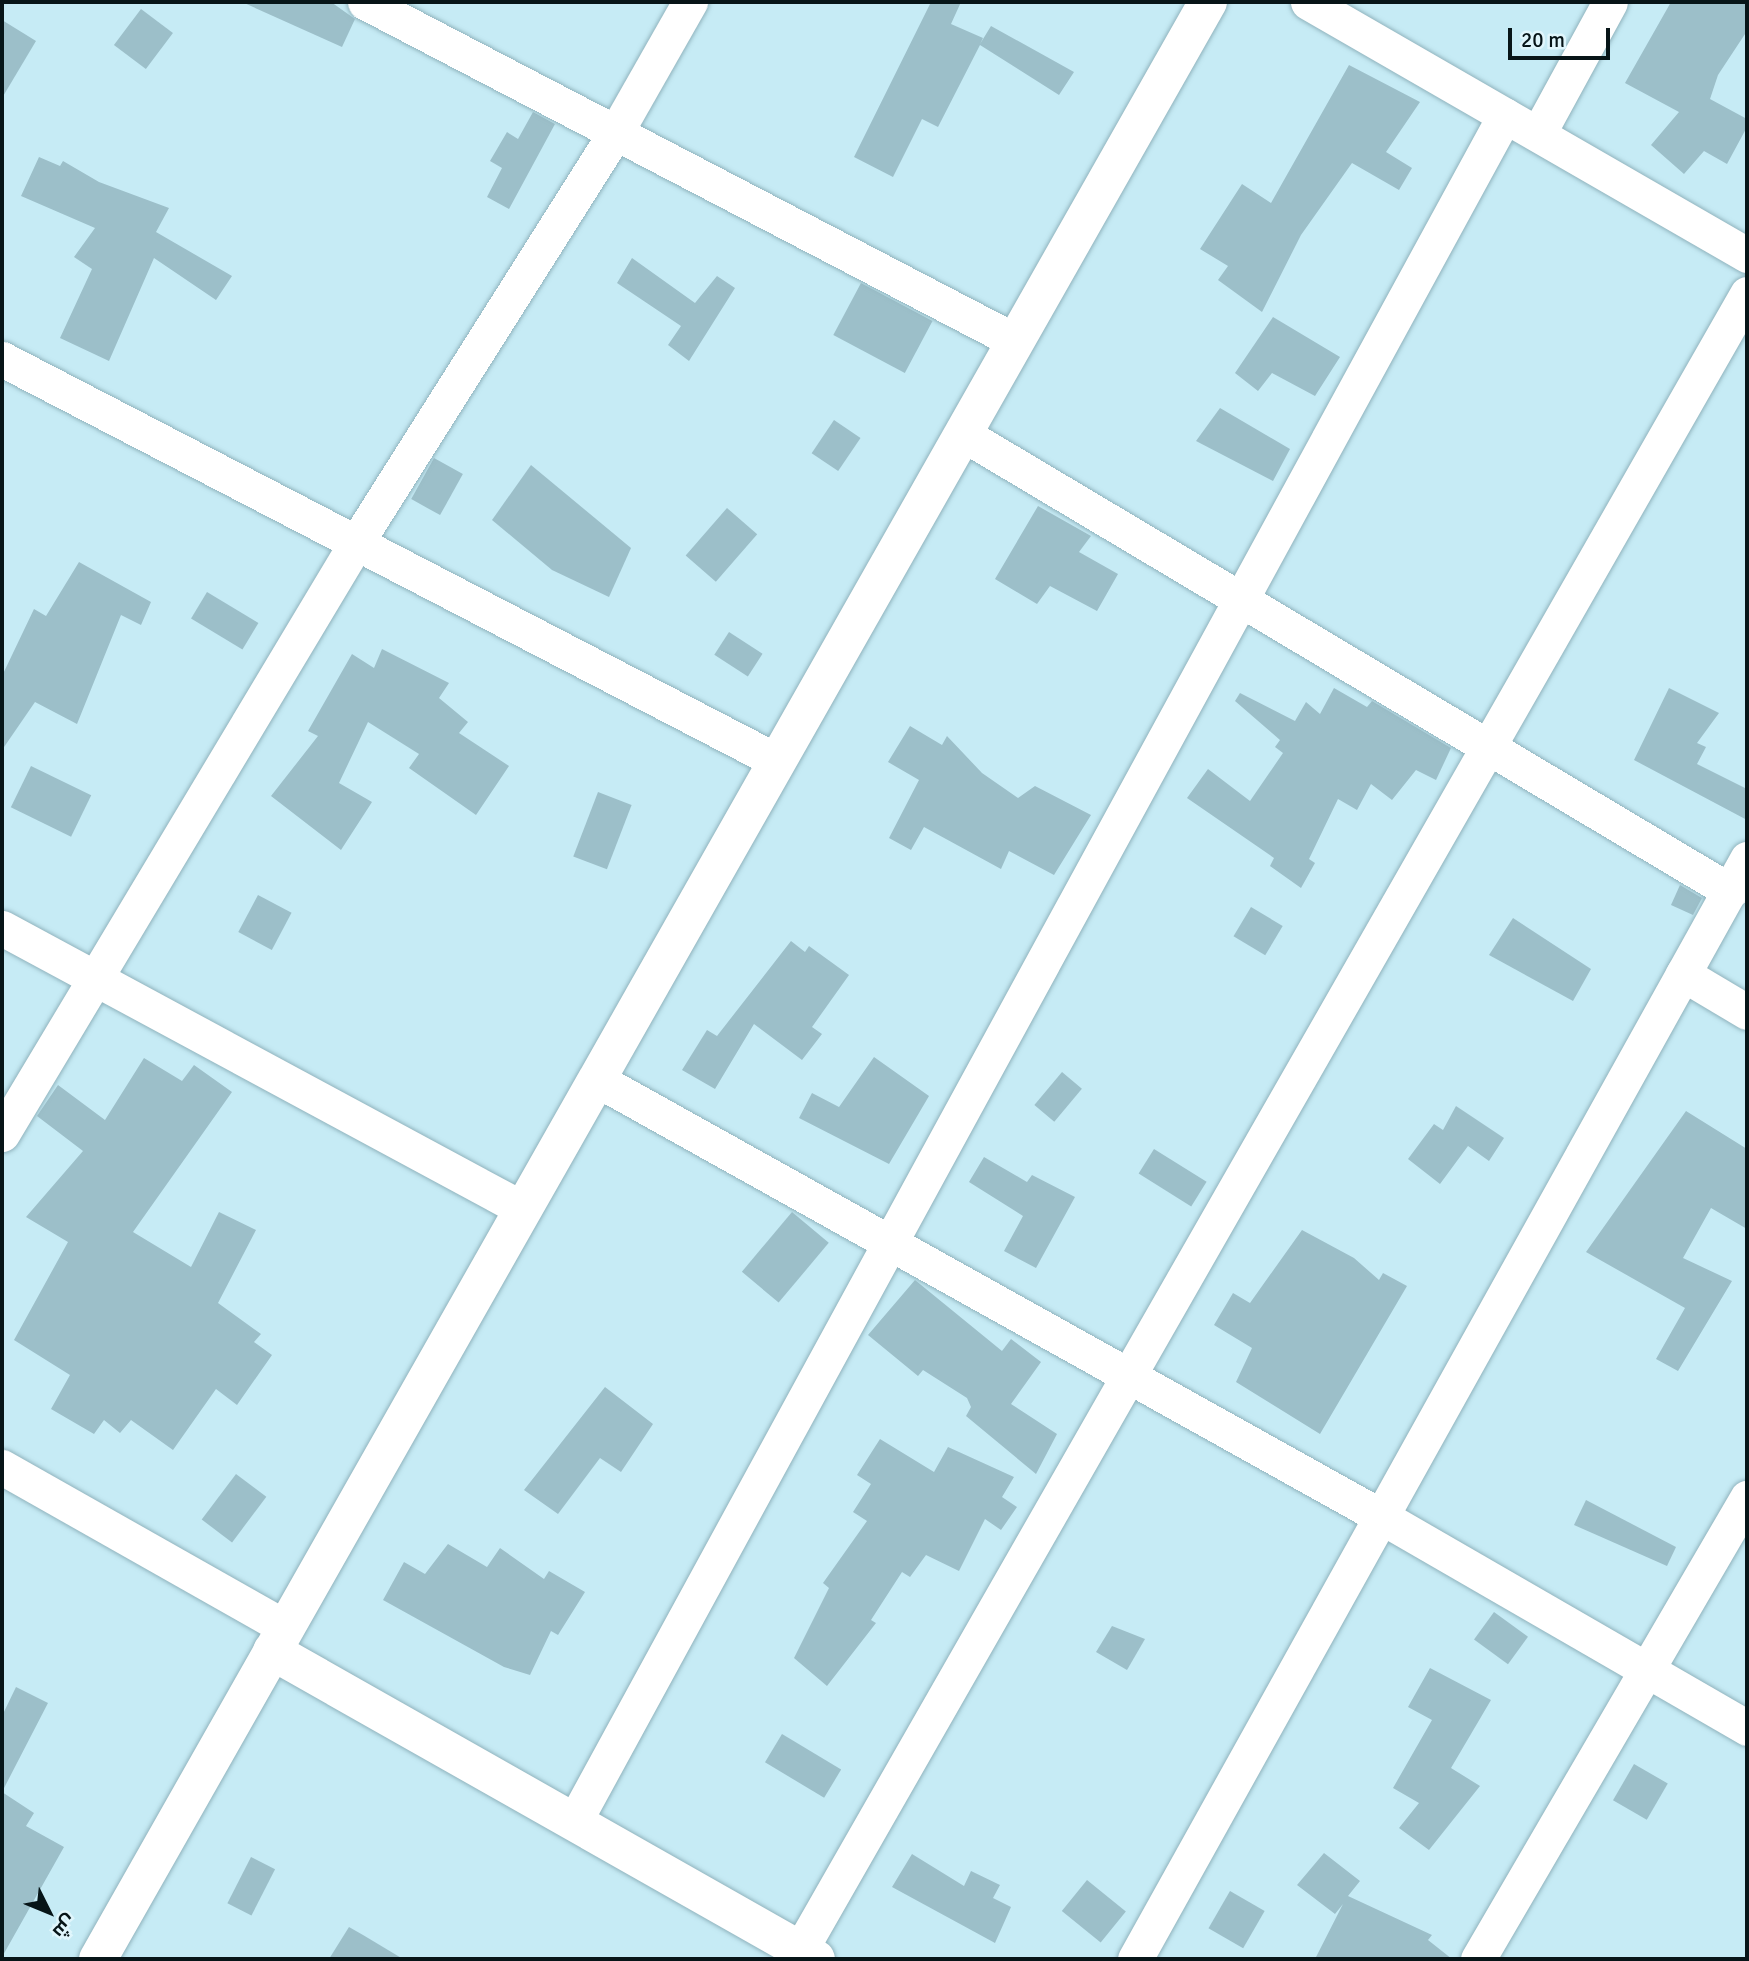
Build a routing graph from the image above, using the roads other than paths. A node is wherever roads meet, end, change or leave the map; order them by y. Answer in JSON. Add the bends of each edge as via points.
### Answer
{"nodes":[{"id":1,"x":365,"y":2,"type":"edge"},
{"id":2,"x":690,"y":2,"type":"edge"},
{"id":3,"x":1208,"y":2,"type":"edge"},
{"id":4,"x":1308,"y":2,"type":"edge"},
{"id":5,"x":1610,"y":2,"type":"edge"},
{"id":6,"x":1505,"y":116,"type":"junction"},
{"id":7,"x":616,"y":132,"type":"junction"},
{"id":8,"x":1538,"y":134,"type":"junction"},
{"id":9,"x":1747,"y":255,"type":"edge"},
{"id":10,"x":1747,"y":295,"type":"edge"},
{"id":11,"x":1015,"y":341,"type":"junction"},
{"id":12,"x":2,"y":359,"type":"edge"},
{"id":13,"x":962,"y":434,"type":"junction"},
{"id":14,"x":356,"y":543,"type":"junction"},
{"id":15,"x":1241,"y":600,"type":"junction"},
{"id":16,"x":1488,"y":747,"type":"junction"},
{"id":17,"x":777,"y":761,"type":"junction"},
{"id":18,"x":1747,"y":859,"type":"edge"},
{"id":19,"x":1730,"y":891,"type":"junction"},
{"id":20,"x":2,"y":928,"type":"edge"},
{"id":21,"x":1683,"y":975,"type":"junction"},
{"id":22,"x":93,"y":978,"type":"junction"},
{"id":23,"x":1747,"y":1012,"type":"edge"},
{"id":24,"x":596,"y":1079,"type":"junction"},
{"id":25,"x":2,"y":1134,"type":"edge"},
{"id":26,"x":523,"y":1209,"type":"junction"},
{"id":27,"x":890,"y":1243,"type":"junction"},
{"id":28,"x":1129,"y":1376,"type":"junction"},
{"id":29,"x":2,"y":1467,"type":"edge"},
{"id":30,"x":1747,"y":1498,"type":"edge"},
{"id":31,"x":1382,"y":1517,"type":"junction"},
{"id":32,"x":279,"y":1639,"type":"junction"},
{"id":33,"x":1647,"y":1669,"type":"junction"},
{"id":34,"x":1747,"y":1728,"type":"edge"},
{"id":35,"x":574,"y":1822,"type":"junction"},
{"id":36,"x":804,"y":1956,"type":"edge"},
{"id":37,"x":99,"y":1959,"type":"edge"},
{"id":38,"x":1135,"y":1959,"type":"edge"},
{"id":39,"x":1478,"y":1959,"type":"edge"}],
"edges":[{"from":1,"to":7,"type":"street"},
{"from":2,"to":7,"type":"street"},
{"from":3,"to":11,"type":"main road"},
{"from":4,"to":6,"type":"street"},
{"from":5,"to":8,"type":"street"},
{"from":6,"to":8,"type":"street"},
{"from":6,"to":15,"type":"street"},
{"from":7,"to":11,"type":"street"},
{"from":7,"to":14,"type":"street"},
{"from":8,"to":9,"type":"street"},
{"from":10,"to":16,"type":"street"},
{"from":11,"to":13,"type":"main road"},
{"from":12,"to":14,"type":"street"},
{"from":13,"to":15,"type":"street"},
{"from":13,"to":17,"type":"main road"},
{"from":14,"to":17,"type":"street"},
{"from":14,"to":22,"type":"street"},
{"from":15,"to":16,"type":"street"},
{"from":15,"to":27,"type":"street"},
{"from":16,"to":19,"type":"street"},
{"from":16,"to":28,"type":"street"},
{"from":17,"to":24,"type":"main road"},
{"from":18,"to":19,"type":"street"},
{"from":19,"to":21,"type":"street"},
{"from":20,"to":22,"type":"street"},
{"from":21,"to":23,"type":"street"},
{"from":21,"to":31,"type":"street"},
{"from":22,"to":25,"type":"street"},
{"from":22,"to":26,"type":"street"},
{"from":24,"to":26,"type":"main road"},
{"from":24,"to":27,"type":"street"},
{"from":26,"to":32,"type":"main road"},
{"from":27,"to":28,"type":"street"},
{"from":27,"to":35,"type":"street"},
{"from":28,"to":31,"type":"street"},
{"from":28,"to":36,"type":"street"},
{"from":29,"to":32,"type":"street"},
{"from":30,"to":33,"type":"street"},
{"from":31,"to":33,"type":"street"},
{"from":31,"to":38,"type":"street"},
{"from":32,"to":35,"type":"main road"},
{"from":32,"to":37,"type":"main road"},
{"from":33,"to":34,"type":"street"},
{"from":33,"to":39,"type":"street"},
{"from":35,"to":36,"type":"main road"}]}
